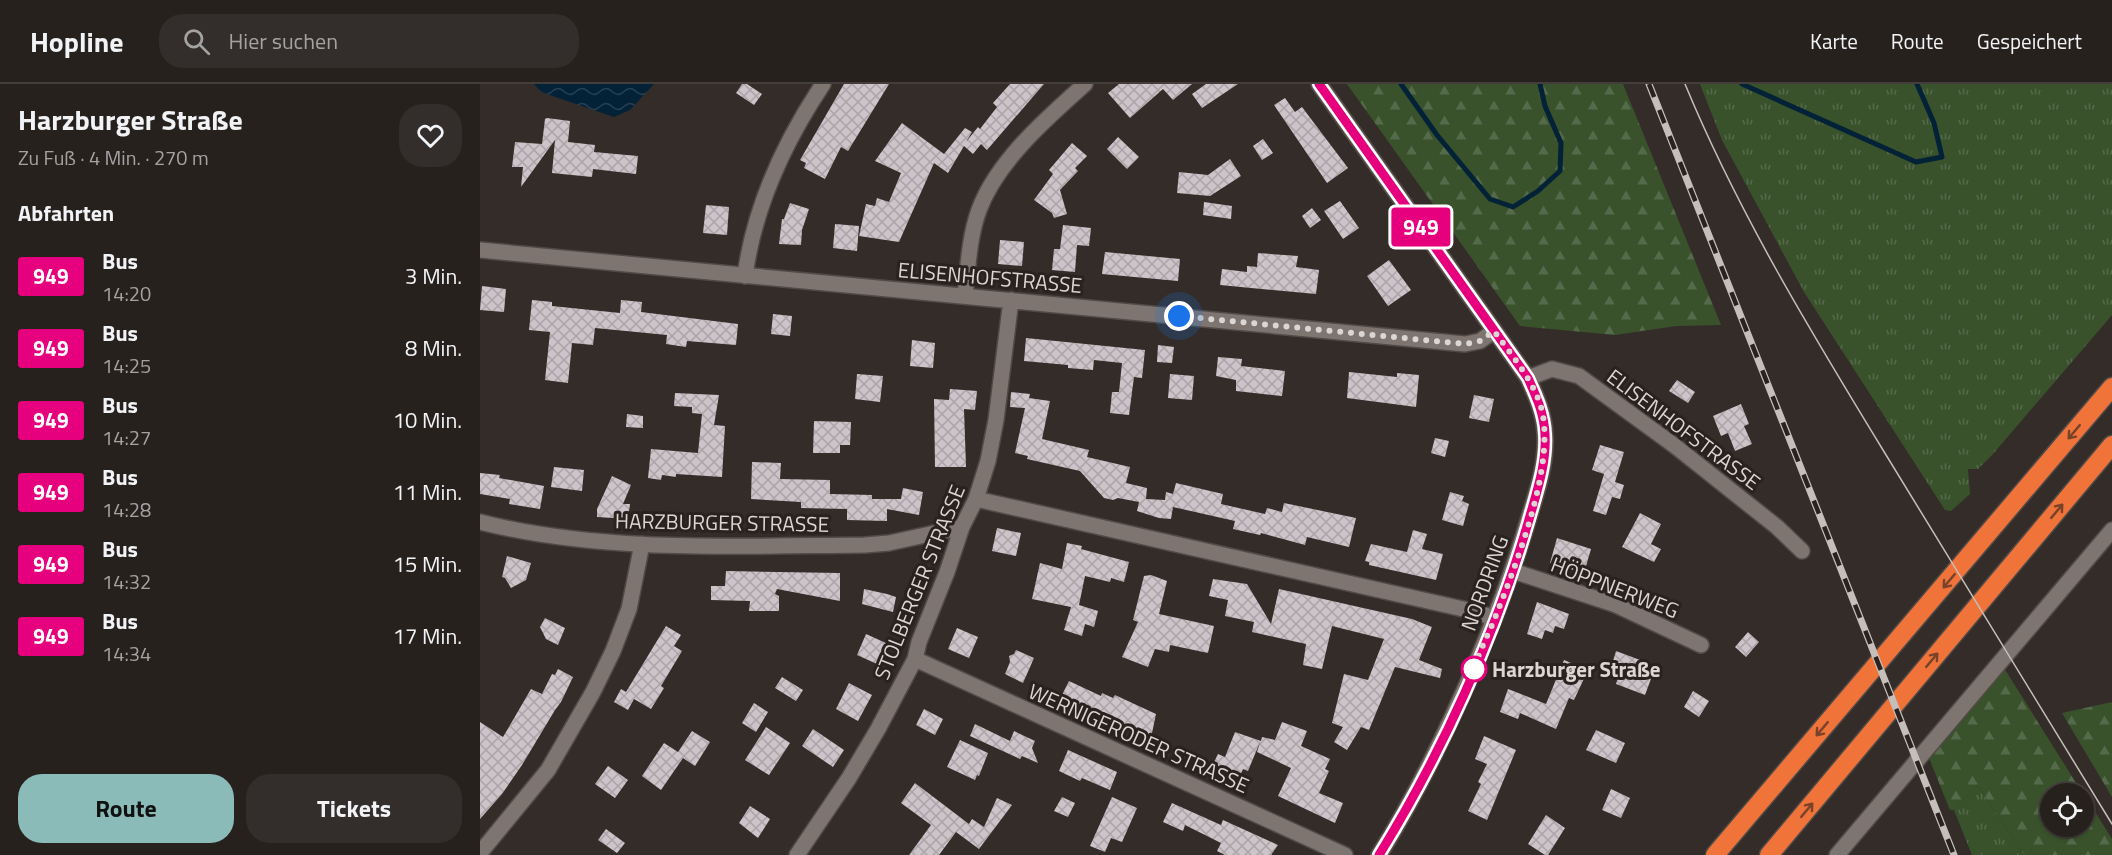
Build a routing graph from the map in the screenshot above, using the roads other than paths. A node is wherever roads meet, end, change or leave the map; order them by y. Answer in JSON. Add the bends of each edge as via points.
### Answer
{"nodes":[{"id":1,"x":823,"y":84,"type":"edge"},
{"id":2,"x":1085,"y":84,"type":"edge"},
{"id":3,"x":1319,"y":84,"type":"edge"},
{"id":4,"x":480,"y":250,"type":"edge"},
{"id":5,"x":745,"y":276,"type":"junction"},
{"id":6,"x":965,"y":297,"type":"junction"},
{"id":7,"x":1011,"y":300,"type":"junction"},
{"id":8,"x":1494,"y":331,"type":"junction"},
{"id":9,"x":1528,"y":378,"type":"junction"},
{"id":10,"x":2112,"y":387,"type":"edge"},
{"id":11,"x":2112,"y":445,"type":"edge"},
{"id":12,"x":976,"y":499,"type":"junction"},
{"id":13,"x":480,"y":522,"type":"edge"},
{"id":14,"x":962,"y":527,"type":"junction"},
{"id":15,"x":2112,"y":530,"type":"edge"},
{"id":16,"x":642,"y":544,"type":"junction"},
{"id":17,"x":1802,"y":551,"type":"dead end"},
{"id":18,"x":1513,"y":571,"type":"junction"},
{"id":19,"x":1494,"y":619,"type":"junction"},
{"id":20,"x":1701,"y":645,"type":"dead end"},
{"id":21,"x":915,"y":659,"type":"junction"},
{"id":22,"x":480,"y":853,"type":"edge"},
{"id":23,"x":797,"y":855,"type":"edge"},
{"id":24,"x":1345,"y":855,"type":"edge"},
{"id":25,"x":1379,"y":855,"type":"edge"},
{"id":26,"x":1715,"y":855,"type":"edge"},
{"id":27,"x":1769,"y":855,"type":"edge"},
{"id":28,"x":1837,"y":855,"type":"edge"}],
"edges":[{"from":1,"to":5,"type":"street","via":[[778,163],[750,241]]},
{"from":2,"to":6,"type":"street","via":[[1027,140],[990,188],[974,231]]},
{"from":3,"to":8,"type":"street","name":"NORDRING"},
{"from":4,"to":5,"type":"street","name":"ELISENHOFSTRASSE"},
{"from":5,"to":6,"type":"street","name":"ELISENHOFSTRASSE"},
{"from":6,"to":7,"type":"street","name":"ELISENHOFSTRASSE"},
{"from":7,"to":8,"type":"street","name":"ELISENHOFSTRASSE","via":[[1465,344],[1480,341]]},
{"from":7,"to":12,"type":"street","name":"STOLBERGER STRASSE","via":[[996,420]]},
{"from":8,"to":9,"type":"street","name":"NORDRING"},
{"from":9,"to":17,"type":"street","name":"ELISENHOFSTRASSE","via":[[1552,369],[1579,376],[1675,446]]},
{"from":9,"to":18,"type":"street","name":"NORDRING","via":[[1540,403],[1545,454]]},
{"from":10,"to":26,"type":"highway","one_way":true},
{"from":27,"to":11,"type":"highway","one_way":true},
{"from":12,"to":14,"type":"street","name":"STOLBERGER STRASSE"},
{"from":12,"to":19,"type":"street"},
{"from":13,"to":16,"type":"street","name":"HARZBURGER STRASSE","via":[[557,536]]},
{"from":14,"to":16,"type":"street","name":"HARZBURGER STRASSE","via":[[866,545]]},
{"from":14,"to":21,"type":"street","name":"STOLBERGER STRASSE"},
{"from":15,"to":28,"type":"street"},
{"from":16,"to":22,"type":"street","via":[[629,609],[593,692],[546,771]]},
{"from":18,"to":19,"type":"street","name":"NORDRING"},
{"from":18,"to":20,"type":"street","name":"HÖPPNERWEG","via":[[1616,605]]},
{"from":19,"to":25,"type":"street","name":"NORDRING","via":[[1432,761]]},
{"from":21,"to":23,"type":"street","name":"STOLBERGER STRASSE","via":[[864,753]]},
{"from":21,"to":24,"type":"street","name":"WERNIGERODER STRASSE"}]}
